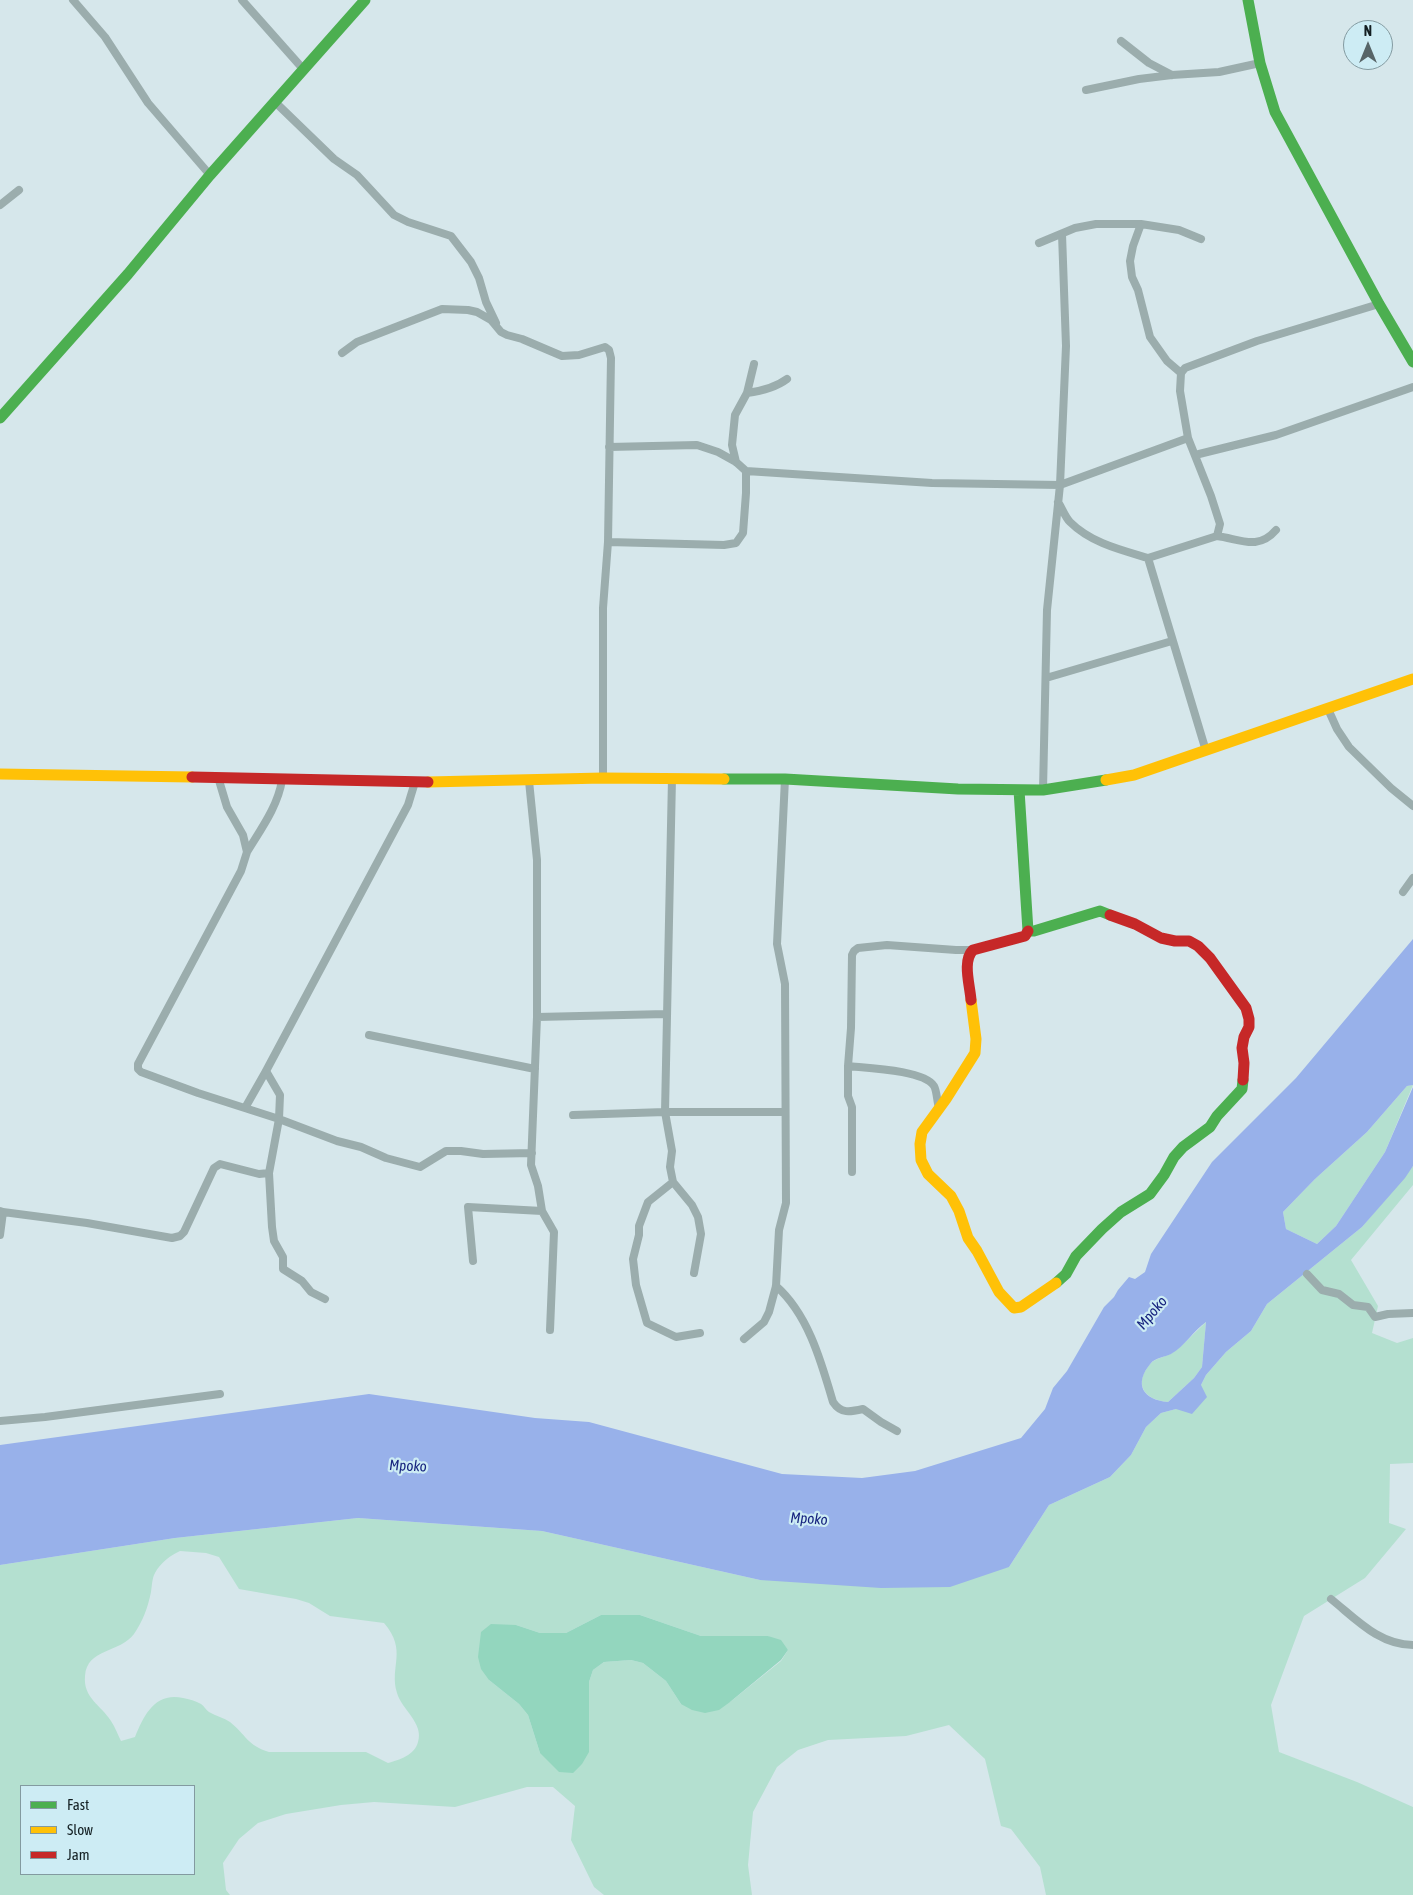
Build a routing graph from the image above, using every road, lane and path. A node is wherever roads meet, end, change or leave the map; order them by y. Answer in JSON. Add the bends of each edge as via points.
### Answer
{"nodes":[{"id":1,"x":73,"y":0,"type":"edge"},
{"id":2,"x":242,"y":0,"type":"edge"},
{"id":3,"x":365,"y":0,"type":"edge"},
{"id":4,"x":1248,"y":0,"type":"edge"},
{"id":5,"x":1121,"y":41,"type":"dead end"},
{"id":6,"x":1260,"y":63,"type":"junction"},
{"id":7,"x":304,"y":70,"type":"junction"},
{"id":8,"x":1172,"y":75,"type":"junction"},
{"id":9,"x":1086,"y":90,"type":"dead end"},
{"id":10,"x":274,"y":102,"type":"junction"},
{"id":11,"x":210,"y":175,"type":"junction"},
{"id":12,"x":19,"y":190,"type":"dead end"},
{"id":13,"x":0,"y":204,"type":"edge"},
{"id":14,"x":1141,"y":224,"type":"junction"},
{"id":15,"x":1062,"y":234,"type":"junction"},
{"id":16,"x":1201,"y":239,"type":"dead end"},
{"id":17,"x":1039,"y":243,"type":"dead end"},
{"id":18,"x":1379,"y":304,"type":"junction"},
{"id":19,"x":501,"y":332,"type":"junction"},
{"id":20,"x":342,"y":353,"type":"dead end"},
{"id":21,"x":1413,"y":362,"type":"edge"},
{"id":22,"x":754,"y":364,"type":"dead end"},
{"id":23,"x":1180,"y":373,"type":"junction"},
{"id":24,"x":787,"y":379,"type":"dead end"},
{"id":25,"x":1413,"y":387,"type":"edge"},
{"id":26,"x":747,"y":393,"type":"junction"},
{"id":27,"x":0,"y":418,"type":"edge"},
{"id":28,"x":1188,"y":438,"type":"junction"},
{"id":29,"x":609,"y":447,"type":"junction"},
{"id":30,"x":1195,"y":455,"type":"junction"},
{"id":31,"x":736,"y":462,"type":"junction"},
{"id":32,"x":746,"y":471,"type":"junction"},
{"id":33,"x":1060,"y":485,"type":"junction"},
{"id":34,"x":1058,"y":502,"type":"junction"},
{"id":35,"x":1276,"y":530,"type":"dead end"},
{"id":36,"x":1217,"y":536,"type":"junction"},
{"id":37,"x":608,"y":542,"type":"junction"},
{"id":38,"x":1148,"y":558,"type":"junction"},
{"id":39,"x":1172,"y":641,"type":"junction"},
{"id":40,"x":1046,"y":678,"type":"junction"},
{"id":41,"x":1413,"y":679,"type":"edge"},
{"id":42,"x":1328,"y":709,"type":"junction"},
{"id":43,"x":1206,"y":751,"type":"junction"},
{"id":44,"x":0,"y":774,"type":"edge"},
{"id":45,"x":218,"y":777,"type":"junction"},
{"id":46,"x":603,"y":778,"type":"junction"},
{"id":47,"x":672,"y":778,"type":"junction"},
{"id":48,"x":785,"y":779,"type":"junction"},
{"id":49,"x":282,"y":780,"type":"junction"},
{"id":50,"x":529,"y":781,"type":"junction"},
{"id":51,"x":415,"y":782,"type":"junction"},
{"id":52,"x":1019,"y":790,"type":"junction"},
{"id":53,"x":1043,"y":790,"type":"junction"},
{"id":54,"x":1413,"y":806,"type":"edge"},
{"id":55,"x":247,"y":852,"type":"junction"},
{"id":56,"x":1413,"y":878,"type":"edge"},
{"id":57,"x":1402,"y":892,"type":"dead end"},
{"id":58,"x":1028,"y":931,"type":"junction"},
{"id":59,"x":973,"y":950,"type":"junction"},
{"id":60,"x":666,"y":1014,"type":"junction"},
{"id":61,"x":537,"y":1017,"type":"junction"},
{"id":62,"x":370,"y":1035,"type":"dead end"},
{"id":63,"x":848,"y":1066,"type":"junction"},
{"id":64,"x":535,"y":1069,"type":"junction"},
{"id":65,"x":266,"y":1071,"type":"junction"},
{"id":66,"x":245,"y":1108,"type":"junction"},
{"id":67,"x":939,"y":1108,"type":"junction"},
{"id":68,"x":664,"y":1112,"type":"junction"},
{"id":69,"x":785,"y":1112,"type":"junction"},
{"id":70,"x":573,"y":1115,"type":"dead end"},
{"id":71,"x":279,"y":1119,"type":"junction"},
{"id":72,"x":532,"y":1153,"type":"junction"},
{"id":73,"x":852,"y":1172,"type":"dead end"},
{"id":74,"x":269,"y":1173,"type":"junction"},
{"id":75,"x":673,"y":1182,"type":"junction"},
{"id":76,"x":542,"y":1211,"type":"junction"},
{"id":77,"x":2,"y":1212,"type":"edge"},
{"id":78,"x":0,"y":1235,"type":"edge"},
{"id":79,"x":473,"y":1261,"type":"dead end"},
{"id":80,"x":694,"y":1273,"type":"dead end"},
{"id":81,"x":1307,"y":1274,"type":"dead end"},
{"id":82,"x":776,"y":1286,"type":"junction"},
{"id":83,"x":325,"y":1299,"type":"dead end"},
{"id":84,"x":1413,"y":1313,"type":"edge"},
{"id":85,"x":550,"y":1330,"type":"dead end"},
{"id":86,"x":700,"y":1333,"type":"dead end"},
{"id":87,"x":744,"y":1339,"type":"dead end"},
{"id":88,"x":220,"y":1394,"type":"dead end"},
{"id":89,"x":0,"y":1420,"type":"edge"},
{"id":90,"x":897,"y":1431,"type":"dead end"},
{"id":91,"x":1332,"y":1599,"type":"dead end"},
{"id":92,"x":1413,"y":1645,"type":"edge"}],
"edges":[{"from":1,"to":11,"type":"street","via":[[105,37],[148,103]]},
{"from":2,"to":7,"type":"street"},
{"from":3,"to":7,"type":"street"},
{"from":4,"to":6,"type":"street"},
{"from":5,"to":8,"type":"street","via":[[1149,63]]},
{"from":6,"to":8,"type":"street","via":[[1219,72]]},
{"from":6,"to":18,"type":"street","via":[[1275,112]]},
{"from":7,"to":10,"type":"street"},
{"from":8,"to":9,"type":"street"},
{"from":10,"to":11,"type":"street"},
{"from":10,"to":19,"type":"street","via":[[334,159],[357,175],[394,216],[451,236],[471,262]]},
{"from":11,"to":27,"type":"street","via":[[128,274]]},
{"from":12,"to":13,"type":"street"},
{"from":14,"to":15,"type":"street","via":[[1096,224]]},
{"from":14,"to":16,"type":"street","via":[[1179,230]]},
{"from":14,"to":23,"type":"street","via":[[1130,261],[1132,277],[1150,337]]},
{"from":15,"to":17,"type":"street"},
{"from":15,"to":33,"type":"street","via":[[1066,346]]},
{"from":18,"to":21,"type":"street"},
{"from":18,"to":23,"type":"street","via":[[1257,341]]},
{"from":19,"to":20,"type":"street","via":[[491,320],[476,312],[442,310],[357,342]]},
{"from":19,"to":29,"type":"street","via":[[562,356],[579,355],[605,347],[609,350]]},
{"from":22,"to":26,"type":"street"},
{"from":23,"to":28,"type":"street"},
{"from":24,"to":26,"type":"street","via":[[778,386]]},
{"from":25,"to":30,"type":"street","via":[[1276,435]]},
{"from":26,"to":31,"type":"street","via":[[735,415],[732,445]]},
{"from":28,"to":30,"type":"street"},
{"from":28,"to":33,"type":"street"},
{"from":29,"to":31,"type":"street","via":[[697,445]]},
{"from":29,"to":37,"type":"street"},
{"from":30,"to":36,"type":"street","via":[[1220,524]]},
{"from":31,"to":32,"type":"street"},
{"from":32,"to":33,"type":"street","via":[[927,482]]},
{"from":32,"to":37,"type":"street","via":[[743,533],[736,543]]},
{"from":33,"to":34,"type":"street"},
{"from":34,"to":38,"type":"street","via":[[1070,522],[1097,541]]},
{"from":34,"to":40,"type":"street","via":[[1047,610]]},
{"from":35,"to":36,"type":"street","via":[[1270,537],[1256,542],[1246,543]]},
{"from":36,"to":38,"type":"street"},
{"from":37,"to":46,"type":"street","via":[[604,608]]},
{"from":38,"to":39,"type":"street"},
{"from":39,"to":40,"type":"street"},
{"from":39,"to":43,"type":"street"},
{"from":40,"to":53,"type":"street"},
{"from":41,"to":42,"type":"street"},
{"from":42,"to":43,"type":"street"},
{"from":42,"to":54,"type":"street","via":[[1349,747]]},
{"from":43,"to":53,"type":"street","via":[[1134,775]]},
{"from":44,"to":45,"type":"street"},
{"from":45,"to":49,"type":"street"},
{"from":45,"to":55,"type":"street"},
{"from":46,"to":47,"type":"street"},
{"from":46,"to":50,"type":"street"},
{"from":47,"to":48,"type":"street"},
{"from":47,"to":60,"type":"street"},
{"from":48,"to":52,"type":"street"},
{"from":48,"to":69,"type":"street","via":[[777,944],[785,984]]},
{"from":49,"to":51,"type":"street"},
{"from":49,"to":55,"type":"street","via":[[275,805]]},
{"from":50,"to":51,"type":"street"},
{"from":50,"to":61,"type":"street","via":[[537,860]]},
{"from":51,"to":65,"type":"street","via":[[408,805]]},
{"from":52,"to":53,"type":"street"},
{"from":52,"to":58,"type":"street"},
{"from":55,"to":66,"type":"street","via":[[241,871],[138,1064],[141,1072]]},
{"from":56,"to":57,"type":"street"},
{"from":58,"to":59,"type":"street","via":[[1025,936]]},
{"from":58,"to":67,"type":"street","via":[[1100,910],[1161,938],[1189,941],[1198,946],[1246,1008],[1249,1027],[1242,1048],[1242,1089],[1210,1127],[1174,1157],[1150,1194],[1121,1212],[1102,1229],[1053,1286],[1014,1308],[999,1292],[968,1238],[960,1211],[951,1196],[928,1174],[922,1160],[922,1132]]},
{"from":59,"to":63,"type":"street","via":[[887,946],[854,950]]},
{"from":59,"to":67,"type":"street","via":[[968,955],[967,964],[975,1053]]},
{"from":60,"to":61,"type":"street"},
{"from":60,"to":68,"type":"street"},
{"from":61,"to":64,"type":"street"},
{"from":62,"to":64,"type":"street"},
{"from":63,"to":67,"type":"street","via":[[917,1075],[934,1086]]},
{"from":63,"to":73,"type":"street"},
{"from":64,"to":72,"type":"street"},
{"from":65,"to":66,"type":"street"},
{"from":65,"to":71,"type":"street","via":[[280,1096]]},
{"from":66,"to":71,"type":"street"},
{"from":68,"to":69,"type":"street"},
{"from":68,"to":70,"type":"street"},
{"from":68,"to":75,"type":"street","via":[[672,1151],[670,1167]]},
{"from":69,"to":82,"type":"street","via":[[786,1203],[779,1230]]},
{"from":71,"to":72,"type":"street","via":[[420,1168],[446,1151]]},
{"from":71,"to":74,"type":"street"},
{"from":72,"to":76,"type":"street","via":[[531,1165]]},
{"from":74,"to":77,"type":"street","via":[[259,1174],[220,1164],[214,1168],[184,1232],[172,1238]]},
{"from":74,"to":83,"type":"street","via":[[274,1241],[283,1257],[283,1269]]},
{"from":75,"to":80,"type":"street","via":[[692,1204],[698,1217],[701,1234]]},
{"from":75,"to":86,"type":"street","via":[[648,1202],[641,1220],[633,1259],[636,1285],[647,1323],[676,1336]]},
{"from":76,"to":79,"type":"street","via":[[468,1207]]},
{"from":76,"to":85,"type":"street","via":[[554,1232]]},
{"from":77,"to":78,"type":"street"},
{"from":81,"to":84,"type":"street","via":[[1322,1290],[1338,1294],[1353,1305],[1368,1307],[1375,1317]]},
{"from":82,"to":87,"type":"street","via":[[764,1322]]},
{"from":82,"to":90,"type":"street","via":[[802,1320],[837,1408],[844,1411],[863,1409]]},
{"from":88,"to":89,"type":"street"},
{"from":91,"to":92,"type":"street","via":[[1368,1630],[1392,1643]]}]}
